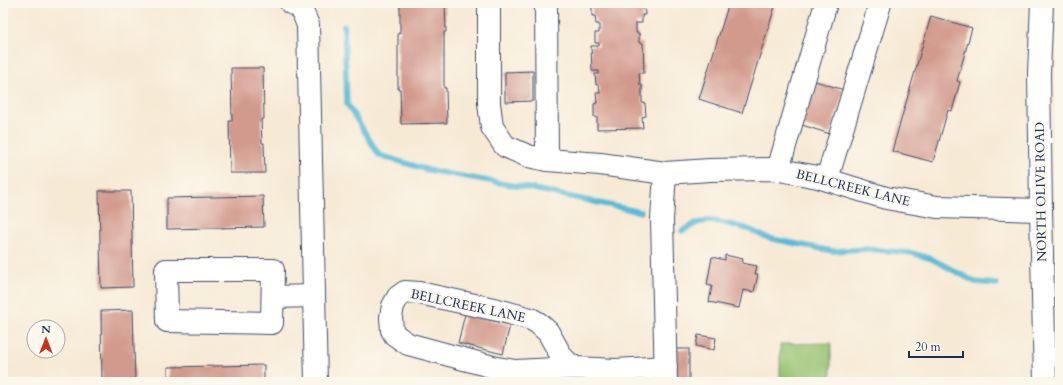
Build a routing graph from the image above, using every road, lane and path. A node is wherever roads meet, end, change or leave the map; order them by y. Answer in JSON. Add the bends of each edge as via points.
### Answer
{"nodes":[{"id":1,"x":489,"y":3,"type":"edge"},
{"id":2,"x":546,"y":3,"type":"edge"},
{"id":3,"x":826,"y":3,"type":"edge"},
{"id":4,"x":876,"y":3,"type":"edge"},
{"id":5,"x":1042,"y":3,"type":"edge"},
{"id":6,"x":296,"y":7,"type":"edge"},
{"id":7,"x":547,"y":160,"type":"junction"},
{"id":8,"x":778,"y":170,"type":"junction"},
{"id":9,"x":665,"y":173,"type":"junction"},
{"id":10,"x":827,"y":179,"type":"junction"},
{"id":11,"x":1041,"y":210,"type":"junction"},
{"id":12,"x":314,"y":296,"type":"junction"},
{"id":13,"x":273,"y":297,"type":"junction"},
{"id":14,"x":576,"y":368,"type":"junction"},
{"id":15,"x":666,"y":374,"type":"edge"},
{"id":16,"x":316,"y":382,"type":"edge"},
{"id":17,"x":1045,"y":382,"type":"edge"}],
"edges":[{"from":1,"to":7,"type":"street","name":"BELLCREEK LANE","via":[[489,103],[492,127],[505,146],[528,156]]},
{"from":2,"to":7,"type":"street"},
{"from":3,"to":8,"type":"street"},
{"from":4,"to":10,"type":"street","via":[[880,4]]},
{"from":5,"to":11,"type":"street","name":"NORTH OLIVE ROAD","via":[[1039,73]]},
{"from":6,"to":12,"type":"street","via":[[308,25]]},
{"from":7,"to":9,"type":"street","name":"BELLCREEK LANE"},
{"from":8,"to":9,"type":"street","name":"BELLCREEK LANE"},
{"from":8,"to":10,"type":"street","name":"BELLCREEK LANE"},
{"from":9,"to":15,"type":"street","name":"BELLCREEK LANE","via":[[662,220]]},
{"from":10,"to":11,"type":"street","name":"BELLCREEK LANE","via":[[886,198],[937,207]]},
{"from":11,"to":17,"type":"street","name":"NORTH OLIVE ROAD"},
{"from":12,"to":13,"type":"street"},
{"from":12,"to":16,"type":"street"},
{"from":13,"to":13,"type":"street","via":[[272,323],[167,321],[166,270],[273,270]]},
{"from":14,"to":14,"type":"street","name":"BELLCREEK LANE","via":[[562,357],[548,332],[531,320],[419,293],[405,292],[398,297],[393,306],[392,330],[394,335],[408,344],[515,371]]},
{"from":14,"to":15,"type":"street","name":"BELLCREEK LANE"}]}
